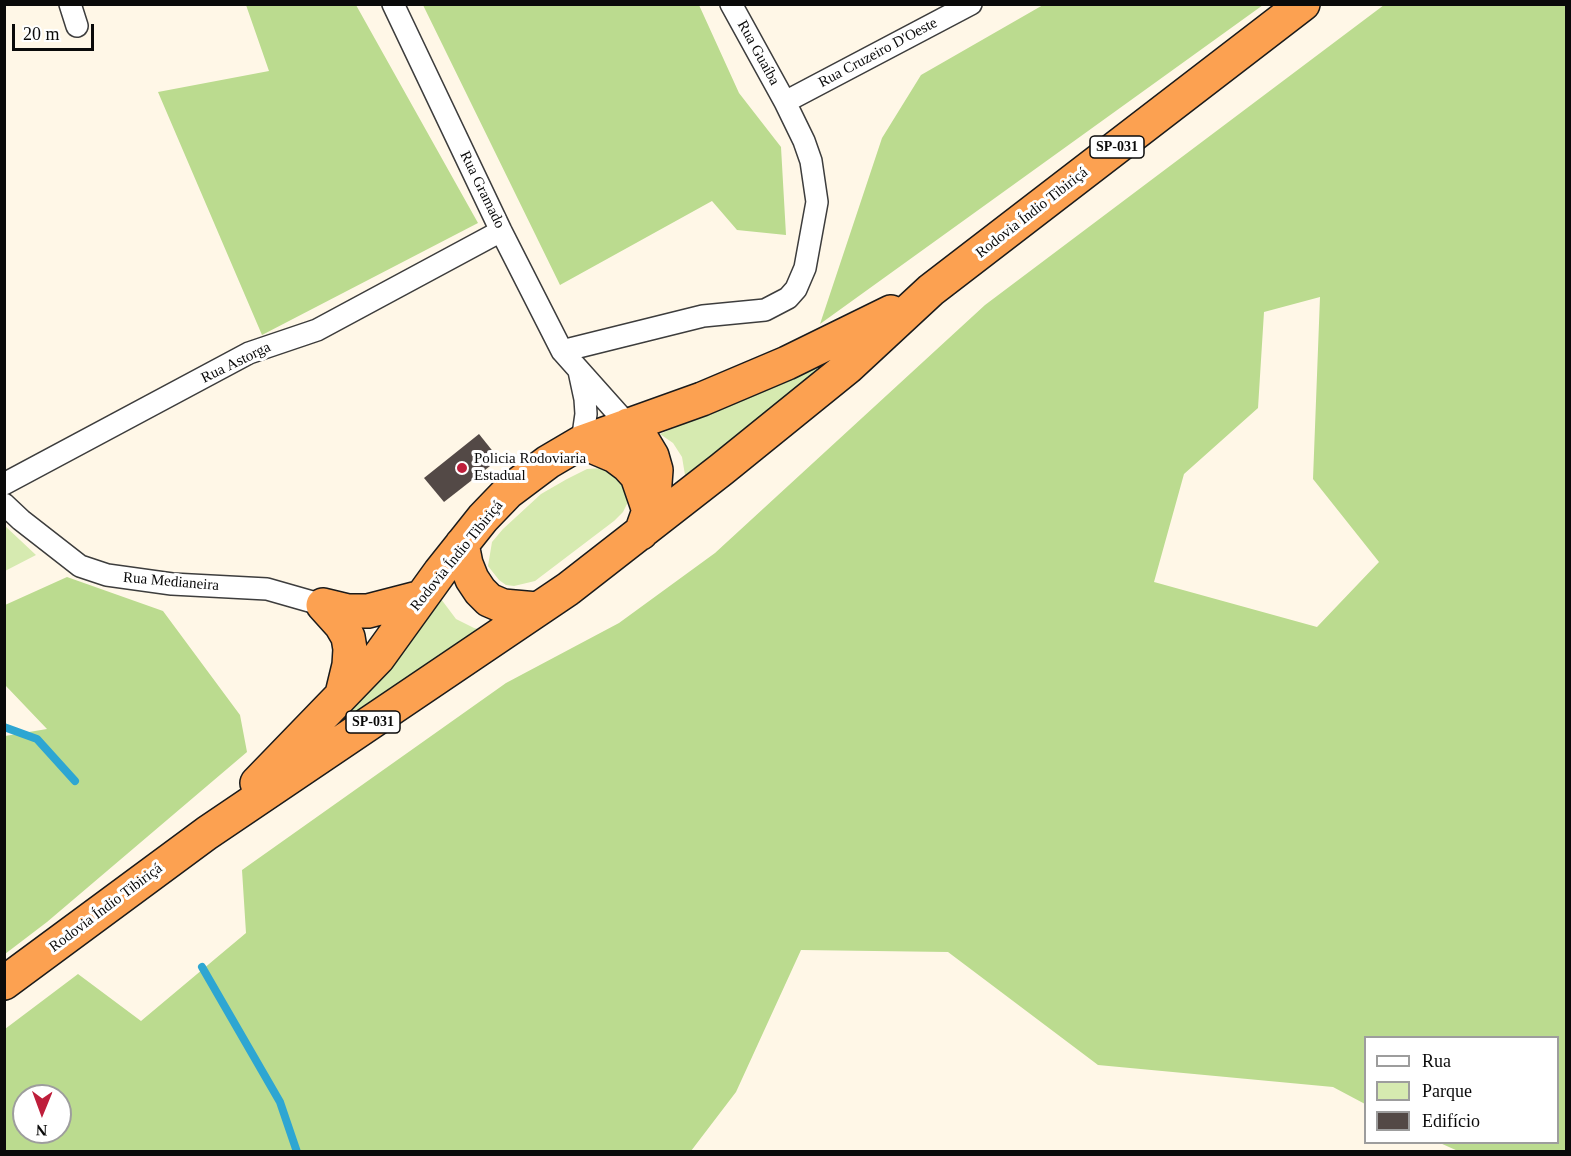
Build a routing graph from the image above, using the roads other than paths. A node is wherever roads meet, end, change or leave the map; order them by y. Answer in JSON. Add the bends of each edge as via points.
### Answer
{"nodes":[{"id":1,"x":70,"y":4,"type":"edge"},
{"id":2,"x":393,"y":4,"type":"edge"},
{"id":3,"x":731,"y":4,"type":"edge"},
{"id":4,"x":971,"y":4,"type":"edge"},
{"id":5,"x":1303,"y":4,"type":"edge"},
{"id":6,"x":77,"y":26,"type":"dead end"},
{"id":7,"x":785,"y":102,"type":"junction"},
{"id":8,"x":501,"y":231,"type":"junction"},
{"id":9,"x":931,"y":290,"type":"junction"},
{"id":10,"x":562,"y":351,"type":"junction"},
{"id":11,"x":579,"y":370,"type":"junction"},
{"id":12,"x":628,"y":425,"type":"junction"},
{"id":13,"x":582,"y":442,"type":"junction"},
{"id":14,"x":4,"y":484,"type":"edge"},
{"id":15,"x":4,"y":504,"type":"edge"},
{"id":16,"x":645,"y":523,"type":"junction"},
{"id":17,"x":462,"y":544,"type":"junction"},
{"id":18,"x":422,"y":597,"type":"junction"},
{"id":19,"x":323,"y":605,"type":"junction"},
{"id":20,"x":537,"y":609,"type":"junction"},
{"id":21,"x":342,"y":694,"type":"junction"},
{"id":22,"x":207,"y":833,"type":"junction"},
{"id":23,"x":4,"y":983,"type":"edge"}],
"edges":[{"from":1,"to":6,"type":"street"},
{"from":2,"to":8,"type":"street","name":"Rua Gramado"},
{"from":3,"to":7,"type":"street","name":"Rua Guaíba"},
{"from":4,"to":7,"type":"street","name":"Rua Cruzeiro D'Oeste"},
{"from":5,"to":9,"type":"highway","name":"Rodovia Índio Tibiriçá","number":"SP-031"},
{"from":7,"to":10,"type":"street","name":"Rua Guaíba","via":[[811,161],[817,202],[805,268],[788,298],[765,310],[703,316]]},
{"from":8,"to":10,"type":"street","name":"Rua Gramado"},
{"from":8,"to":14,"type":"street","name":"Rua Astorga","via":[[316,330],[249,354]]},
{"from":9,"to":12,"type":"highway","name":"Rodovia Índio Tibiriçá","number":"SP-031","via":[[786,363]]},
{"from":9,"to":16,"type":"highway","name":"Rodovia Índio Tibiriçá","number":"SP-031","via":[[848,367]]},
{"from":10,"to":11,"type":"street","name":"Rua Gramado"},
{"from":11,"to":12,"type":"street","name":"Rua Gramado"},
{"from":11,"to":13,"type":"street","via":[[586,414]]},
{"from":12,"to":13,"type":"highway","name":"Rodovia Índio Tibiriçá","number":"SP-031"},
{"from":12,"to":16,"type":"highway","via":[[643,441],[656,471]]},
{"from":13,"to":16,"type":"highway","via":[[615,456],[637,476]]},
{"from":13,"to":17,"type":"highway","name":"Rodovia Índio Tibiriçá","number":"SP-031","via":[[508,492]]},
{"from":15,"to":19,"type":"street","name":"Rua Medianeira","via":[[80,566],[107,575],[172,584],[267,589]]},
{"from":16,"to":20,"type":"highway","name":"Rodovia Índio Tibiriçá","number":"SP-031","via":[[568,589]]},
{"from":17,"to":18,"type":"highway","name":"Rodovia Índio Tibiriçá","number":"SP-031"},
{"from":17,"to":20,"type":"highway","via":[[472,579],[489,600],[503,606]]},
{"from":18,"to":19,"type":"highway","via":[[368,611]]},
{"from":18,"to":21,"type":"highway","name":"Rodovia Índio Tibiriçá","number":"SP-031","via":[[378,658]]},
{"from":19,"to":21,"type":"highway","via":[[348,637],[349,665]]},
{"from":20,"to":22,"type":"highway","name":"Rodovia Índio Tibiriçá","number":"SP-031"},
{"from":21,"to":22,"type":"highway","name":"Rodovia Índio Tibiriçá","number":"SP-031"},
{"from":22,"to":23,"type":"highway","name":"Rodovia Índio Tibiriçá","number":"SP-031"}]}
